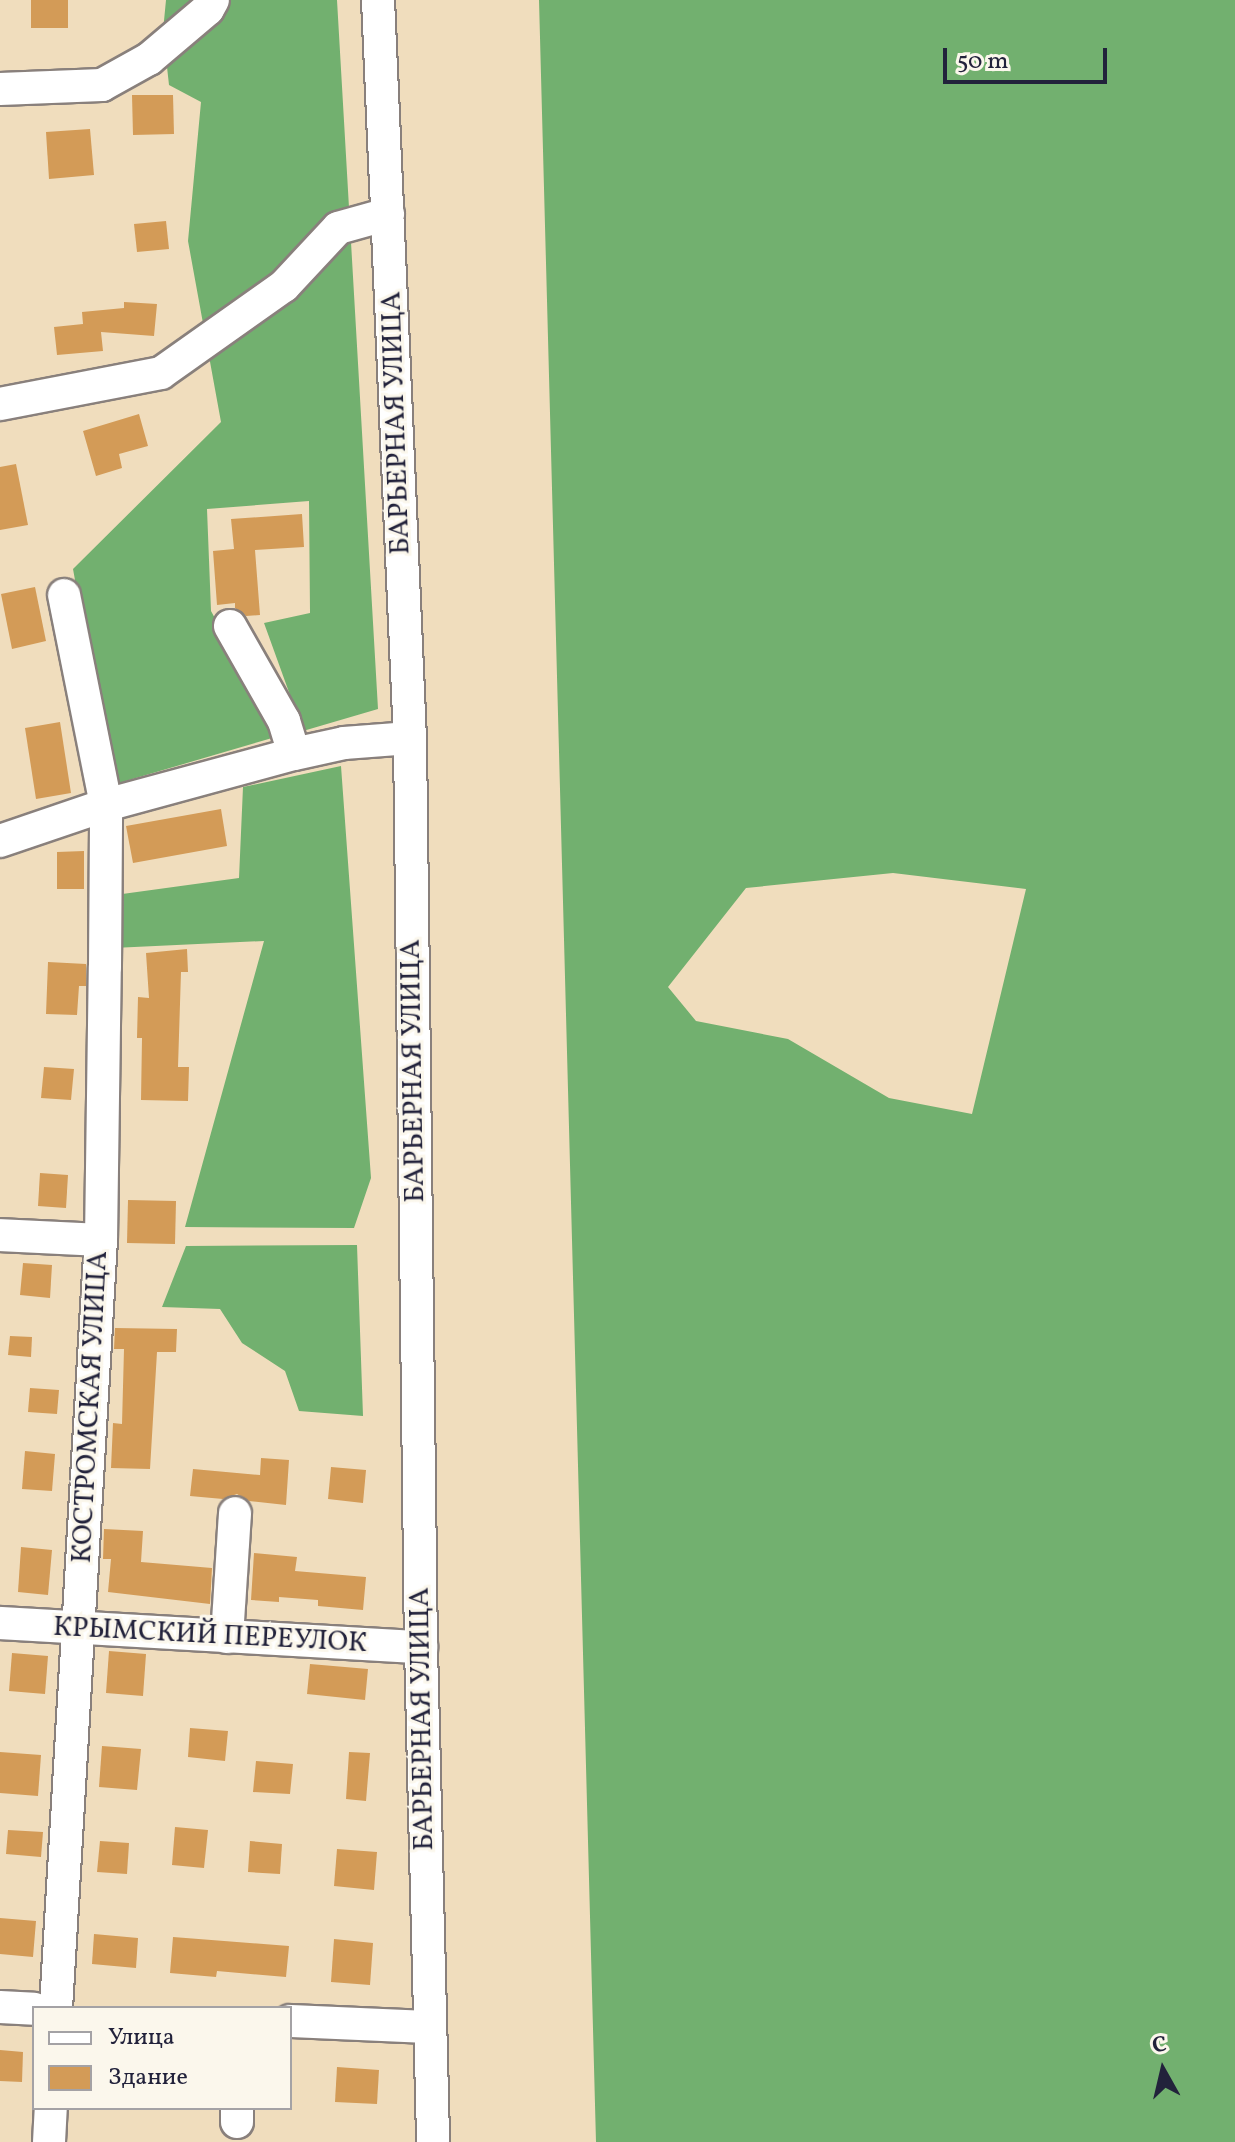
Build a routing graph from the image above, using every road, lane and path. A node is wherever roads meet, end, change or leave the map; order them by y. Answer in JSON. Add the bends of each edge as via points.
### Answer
{"nodes":[{"id":1,"x":213,"y":0,"type":"edge"},
{"id":2,"x":378,"y":0,"type":"edge"},
{"id":3,"x":0,"y":89,"type":"edge"},
{"id":4,"x":388,"y":214,"type":"junction"},
{"id":5,"x":0,"y":404,"type":"edge"},
{"id":6,"x":64,"y":595,"type":"dead end"},
{"id":7,"x":230,"y":626,"type":"dead end"},
{"id":8,"x":410,"y":738,"type":"junction"},
{"id":9,"x":294,"y":754,"type":"junction"},
{"id":10,"x":106,"y":805,"type":"junction"},
{"id":11,"x":0,"y":841,"type":"edge"},
{"id":12,"x":0,"y":1235,"type":"edge"},
{"id":13,"x":101,"y":1240,"type":"junction"},
{"id":14,"x":235,"y":1513,"type":"dead end"},
{"id":15,"x":0,"y":1623,"type":"edge"},
{"id":16,"x":78,"y":1629,"type":"junction"},
{"id":17,"x":227,"y":1637,"type":"junction"},
{"id":18,"x":421,"y":1647,"type":"junction"},
{"id":19,"x":56,"y":2006,"type":"edge"},
{"id":20,"x":0,"y":2007,"type":"edge"},
{"id":21,"x":32,"y":2009,"type":"edge"},
{"id":22,"x":292,"y":2021,"type":"edge"},
{"id":23,"x":429,"y":2027,"type":"junction"},
{"id":24,"x":51,"y":2110,"type":"edge"},
{"id":25,"x":49,"y":2142,"type":"edge"},
{"id":26,"x":433,"y":2142,"type":"edge"}],
"edges":[{"from":1,"to":3,"type":"street","via":[[149,59],[102,85]]},
{"from":2,"to":4,"type":"street","name":"БАРЬЕРНАЯ УЛИЦА"},
{"from":4,"to":5,"type":"street","via":[[338,228],[284,286],[161,373]]},
{"from":4,"to":8,"type":"street","name":"БАРЬЕРНАЯ УЛИЦА"},
{"from":6,"to":10,"type":"street","name":"КОСТРОМСКАЯ УЛИЦА"},
{"from":7,"to":9,"type":"street","via":[[284,721]]},
{"from":8,"to":9,"type":"street","via":[[344,743]]},
{"from":8,"to":18,"type":"street","name":"БАРЬЕРНАЯ УЛИЦА"},
{"from":9,"to":10,"type":"street"},
{"from":10,"to":11,"type":"street"},
{"from":10,"to":13,"type":"street","name":"КОСТРОМСКАЯ УЛИЦА"},
{"from":12,"to":13,"type":"street"},
{"from":13,"to":16,"type":"street","name":"КОСТРОМСКАЯ УЛИЦА"},
{"from":14,"to":17,"type":"street"},
{"from":15,"to":16,"type":"street","name":"КРЫМСКИЙ ПЕРЕУЛОК"},
{"from":16,"to":17,"type":"street","name":"КРЫМСКИЙ ПЕРЕУЛОК"},
{"from":16,"to":19,"type":"street","name":"КОСТРОМСКАЯ УЛИЦА"},
{"from":17,"to":18,"type":"street","name":"КРЫМСКИЙ ПЕРЕУЛОК"},
{"from":18,"to":23,"type":"street","name":"БАРЬЕРНАЯ УЛИЦА"},
{"from":20,"to":21,"type":"street"},
{"from":22,"to":23,"type":"street"},
{"from":23,"to":26,"type":"street","name":"БАРЬЕРНАЯ УЛИЦА"},
{"from":24,"to":25,"type":"street"}]}
